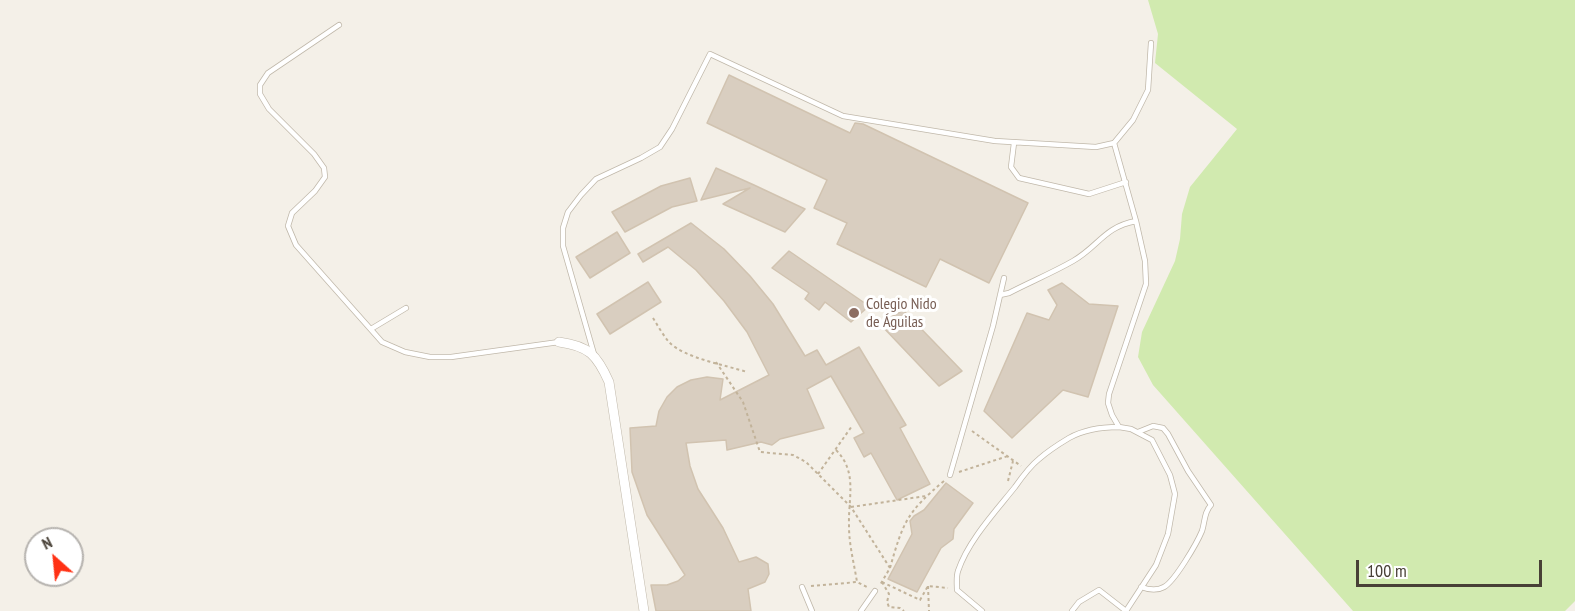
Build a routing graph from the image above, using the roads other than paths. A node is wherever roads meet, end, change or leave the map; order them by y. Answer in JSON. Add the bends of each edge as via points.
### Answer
{"nodes":[{"id":1,"x":339,"y":25,"type":"dead end"},
{"id":2,"x":1151,"y":43,"type":"dead end"},
{"id":3,"x":1014,"y":143,"type":"junction"},
{"id":4,"x":1114,"y":143,"type":"junction"},
{"id":5,"x":1126,"y":182,"type":"junction"},
{"id":6,"x":1136,"y":221,"type":"junction"},
{"id":7,"x":1004,"y":278,"type":"dead end"},
{"id":8,"x":1000,"y":295,"type":"junction"},
{"id":9,"x":406,"y":308,"type":"dead end"},
{"id":10,"x":371,"y":329,"type":"junction"},
{"id":11,"x":559,"y":342,"type":"joint"},
{"id":12,"x":594,"y":355,"type":"junction"},
{"id":13,"x":1119,"y":427,"type":"junction"},
{"id":14,"x":1138,"y":432,"type":"junction"},
{"id":15,"x":950,"y":475,"type":"road end"},
{"id":16,"x":802,"y":587,"type":"road end"},
{"id":17,"x":1141,"y":587,"type":"junction"},
{"id":18,"x":875,"y":591,"type":"road end"},
{"id":19,"x":644,"y":611,"type":"edge"},
{"id":20,"x":812,"y":611,"type":"edge"},
{"id":21,"x":861,"y":611,"type":"edge"},
{"id":22,"x":982,"y":611,"type":"edge"},
{"id":23,"x":1072,"y":611,"type":"edge"},
{"id":24,"x":1126,"y":611,"type":"edge"}],
"edges":[{"from":1,"to":10,"type":"lane","via":[[268,74],[260,85],[260,94],[269,109],[324,168],[325,177],[292,213],[288,226],[296,245]]},
{"from":2,"to":4,"type":"lane","via":[[1148,90],[1133,120]]},
{"from":3,"to":4,"type":"lane","via":[[1096,147]]},
{"from":3,"to":5,"type":"lane","via":[[1011,167],[1019,178],[1089,194]]},
{"from":3,"to":12,"type":"lane","via":[[843,116],[710,54],[660,147],[596,179],[568,212],[563,246]]},
{"from":4,"to":5,"type":"lane"},
{"from":5,"to":6,"type":"lane"},
{"from":6,"to":8,"type":"lane","via":[[1115,227],[1073,261]]},
{"from":6,"to":13,"type":"lane","via":[[1146,284],[1108,394]]},
{"from":7,"to":8,"type":"lane"},
{"from":8,"to":15,"type":"lane"},
{"from":9,"to":10,"type":"lane"},
{"from":10,"to":11,"type":"lane","via":[[382,342],[430,357]]},
{"from":11,"to":12,"type":"street","via":[[584,347]]},
{"from":12,"to":19,"type":"street","via":[[609,382]]},
{"from":13,"to":14,"type":"lane"},
{"from":13,"to":22,"type":"lane","via":[[1099,427],[1070,438],[1040,458],[980,531],[958,570],[957,590]]},
{"from":14,"to":17,"type":"lane","via":[[1152,440],[1175,494],[1168,534],[1156,566]]},
{"from":14,"to":17,"type":"lane","via":[[1153,426],[1163,428],[1211,505],[1201,533],[1171,581],[1163,588]]},
{"from":16,"to":20,"type":"lane"},
{"from":17,"to":24,"type":"lane"},
{"from":18,"to":21,"type":"lane"},
{"from":23,"to":24,"type":"lane","via":[[1099,590]]}]}
